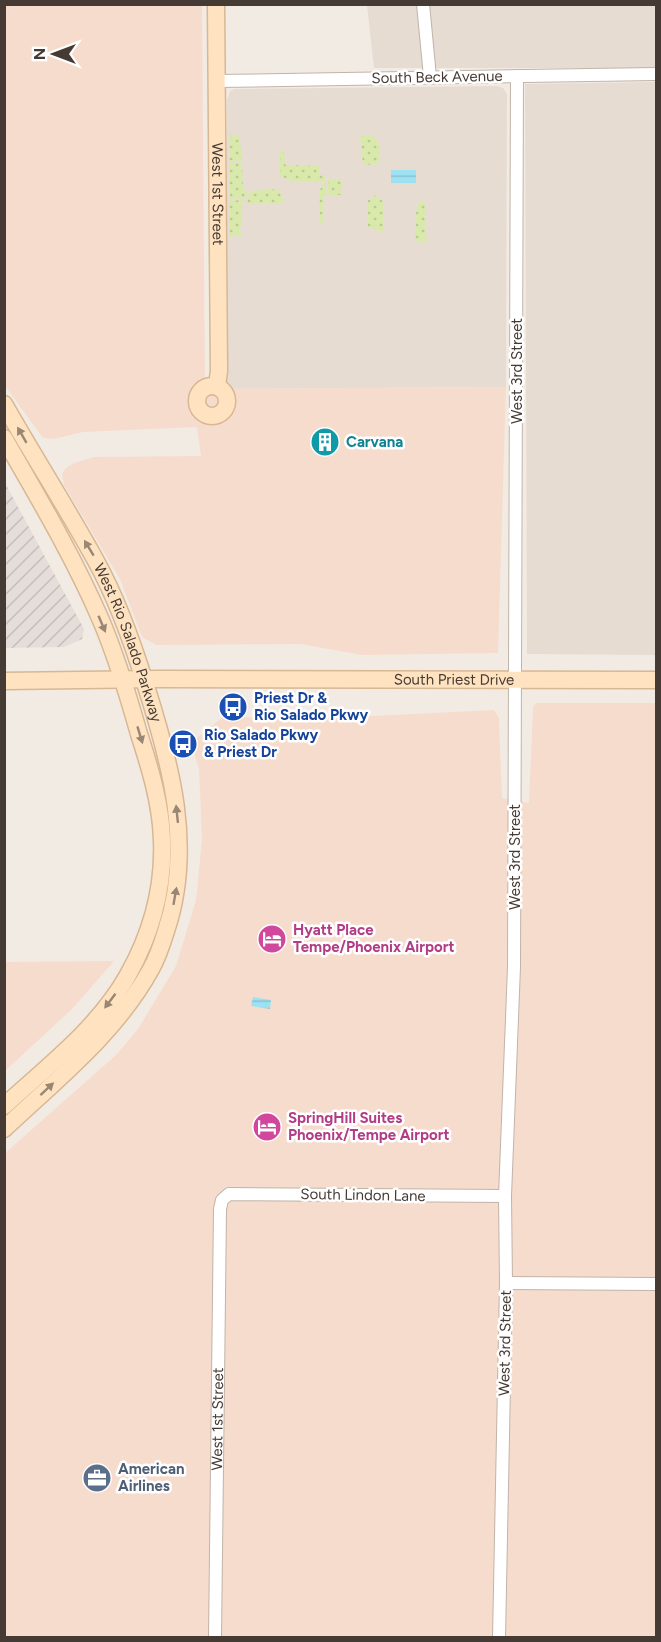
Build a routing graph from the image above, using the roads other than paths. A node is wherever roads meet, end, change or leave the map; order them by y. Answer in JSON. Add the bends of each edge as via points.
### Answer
{"nodes":[{"id":1,"x":216,"y":4,"type":"edge"},
{"id":2,"x":423,"y":4,"type":"edge"},
{"id":3,"x":657,"y":74,"type":"edge"},
{"id":4,"x":517,"y":76,"type":"junction"},
{"id":5,"x":430,"y":77,"type":"junction"},
{"id":6,"x":217,"y":81,"type":"junction"},
{"id":7,"x":217,"y":386,"type":"dead end"},
{"id":8,"x":4,"y":404,"type":"edge"},
{"id":9,"x":4,"y":438,"type":"edge"},
{"id":10,"x":122,"y":679,"type":"junction"},
{"id":11,"x":144,"y":679,"type":"junction"},
{"id":12,"x":516,"y":680,"type":"junction"},
{"id":13,"x":657,"y":680,"type":"edge"},
{"id":14,"x":4,"y":681,"type":"edge"},
{"id":15,"x":154,"y":912,"type":"junction"},
{"id":16,"x":131,"y":1001,"type":"junction"},
{"id":17,"x":4,"y":1106,"type":"edge"},
{"id":18,"x":4,"y":1129,"type":"edge"},
{"id":19,"x":505,"y":1196,"type":"junction"},
{"id":20,"x":222,"y":1200,"type":"joint"},
{"id":21,"x":506,"y":1282,"type":"junction"},
{"id":22,"x":657,"y":1284,"type":"edge"},
{"id":23,"x":215,"y":1638,"type":"edge"},
{"id":24,"x":499,"y":1638,"type":"edge"}],
"edges":[{"from":1,"to":6,"type":"main road","name":"West 1st Street"},
{"from":2,"to":5,"type":"street"},
{"from":3,"to":4,"type":"street","name":"South Beck Avenue"},
{"from":4,"to":5,"type":"street","name":"South Beck Avenue"},
{"from":4,"to":12,"type":"street","name":"West 3rd Street"},
{"from":5,"to":6,"type":"street","name":"South Beck Avenue"},
{"from":6,"to":7,"type":"main road","name":"West 1st Street"},
{"from":11,"to":8,"type":"main road","name":"West Rio Salado Parkway","one_way":true,"via":[[120,612],[96,561]]},
{"from":9,"to":10,"type":"main road","name":"West Rio Salado Parkway","one_way":true,"via":[[78,571]]},
{"from":10,"to":11,"type":"main road","name":"South Priest Drive"},
{"from":10,"to":14,"type":"main road","name":"South Priest Drive"},
{"from":10,"to":15,"type":"main road","name":"West Rio Salado Parkway","one_way":true,"via":[[161,822],[161,868]]},
{"from":11,"to":12,"type":"main road","name":"South Priest Drive"},
{"from":16,"to":11,"type":"main road","name":"West Rio Salado Parkway","one_way":true,"via":[[160,948],[174,903],[178,873],[179,830],[170,767]]},
{"from":12,"to":13,"type":"main road","name":"South Priest Drive"},
{"from":12,"to":19,"type":"street","name":"West 3rd Street","via":[[514,967]]},
{"from":15,"to":16,"type":"main road","via":[[157,934],[132,988]]},
{"from":15,"to":17,"type":"main road","name":"West Rio Salado Parkway","one_way":true,"via":[[138,956],[112,999],[87,1028]]},
{"from":18,"to":16,"type":"main road","name":"West Rio Salado Parkway","one_way":true,"via":[[92,1046]]},
{"from":19,"to":20,"type":"street","name":"South Lindon Lane","via":[[229,1194]]},
{"from":19,"to":21,"type":"street","name":"West 3rd Street"},
{"from":20,"to":23,"type":"street","name":"West 1st Street"},
{"from":21,"to":22,"type":"street"},
{"from":21,"to":24,"type":"street","name":"West 3rd Street"}]}
